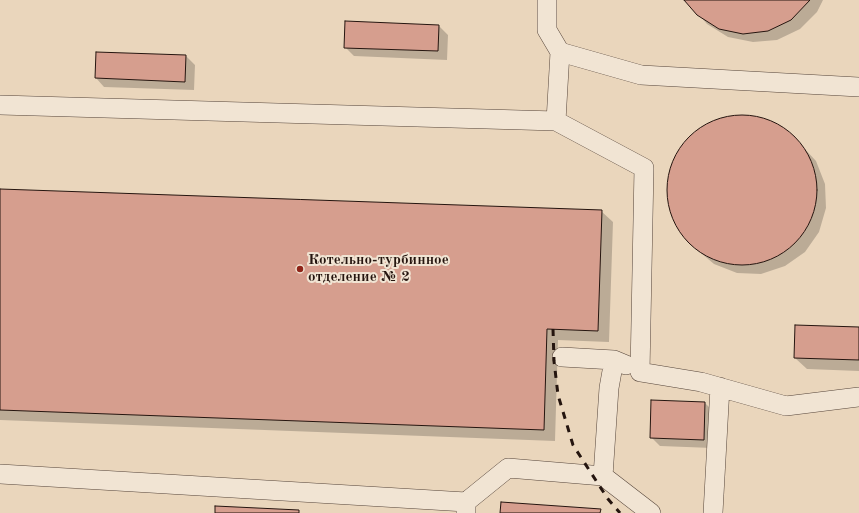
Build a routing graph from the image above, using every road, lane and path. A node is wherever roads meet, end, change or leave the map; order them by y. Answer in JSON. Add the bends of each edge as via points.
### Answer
{"nodes":[{"id":1,"x":547,"y":0,"type":"edge"},
{"id":2,"x":560,"y":52,"type":"junction"},
{"id":3,"x":859,"y":87,"type":"edge"},
{"id":4,"x":0,"y":105,"type":"edge"},
{"id":5,"x":556,"y":121,"type":"junction"},
{"id":6,"x":562,"y":356,"type":"dead end"},
{"id":7,"x":614,"y":360,"type":"junction"},
{"id":8,"x":640,"y":372,"type":"junction"},
{"id":9,"x":720,"y":388,"type":"junction"},
{"id":10,"x":859,"y":397,"type":"edge"},
{"id":11,"x":0,"y":474,"type":"edge"},
{"id":12,"x":603,"y":476,"type":"junction"},
{"id":13,"x":466,"y":508,"type":"edge"},
{"id":14,"x":651,"y":513,"type":"edge"},
{"id":15,"x":713,"y":513,"type":"edge"}],
"edges":[{"from":1,"to":2,"type":"lane","via":[[547,30]]},
{"from":2,"to":3,"type":"lane","via":[[641,75]]},
{"from":2,"to":5,"type":"lane"},
{"from":4,"to":5,"type":"lane"},
{"from":5,"to":8,"type":"lane","via":[[644,168]]},
{"from":6,"to":7,"type":"lane"},
{"from":7,"to":8,"type":"lane"},
{"from":7,"to":12,"type":"lane","via":[[609,388]]},
{"from":8,"to":9,"type":"lane","via":[[701,382]]},
{"from":9,"to":10,"type":"lane","via":[[786,406]]},
{"from":9,"to":15,"type":"lane"},
{"from":11,"to":13,"type":"lane"},
{"from":12,"to":13,"type":"lane","via":[[508,468]]},
{"from":12,"to":14,"type":"lane"}]}
